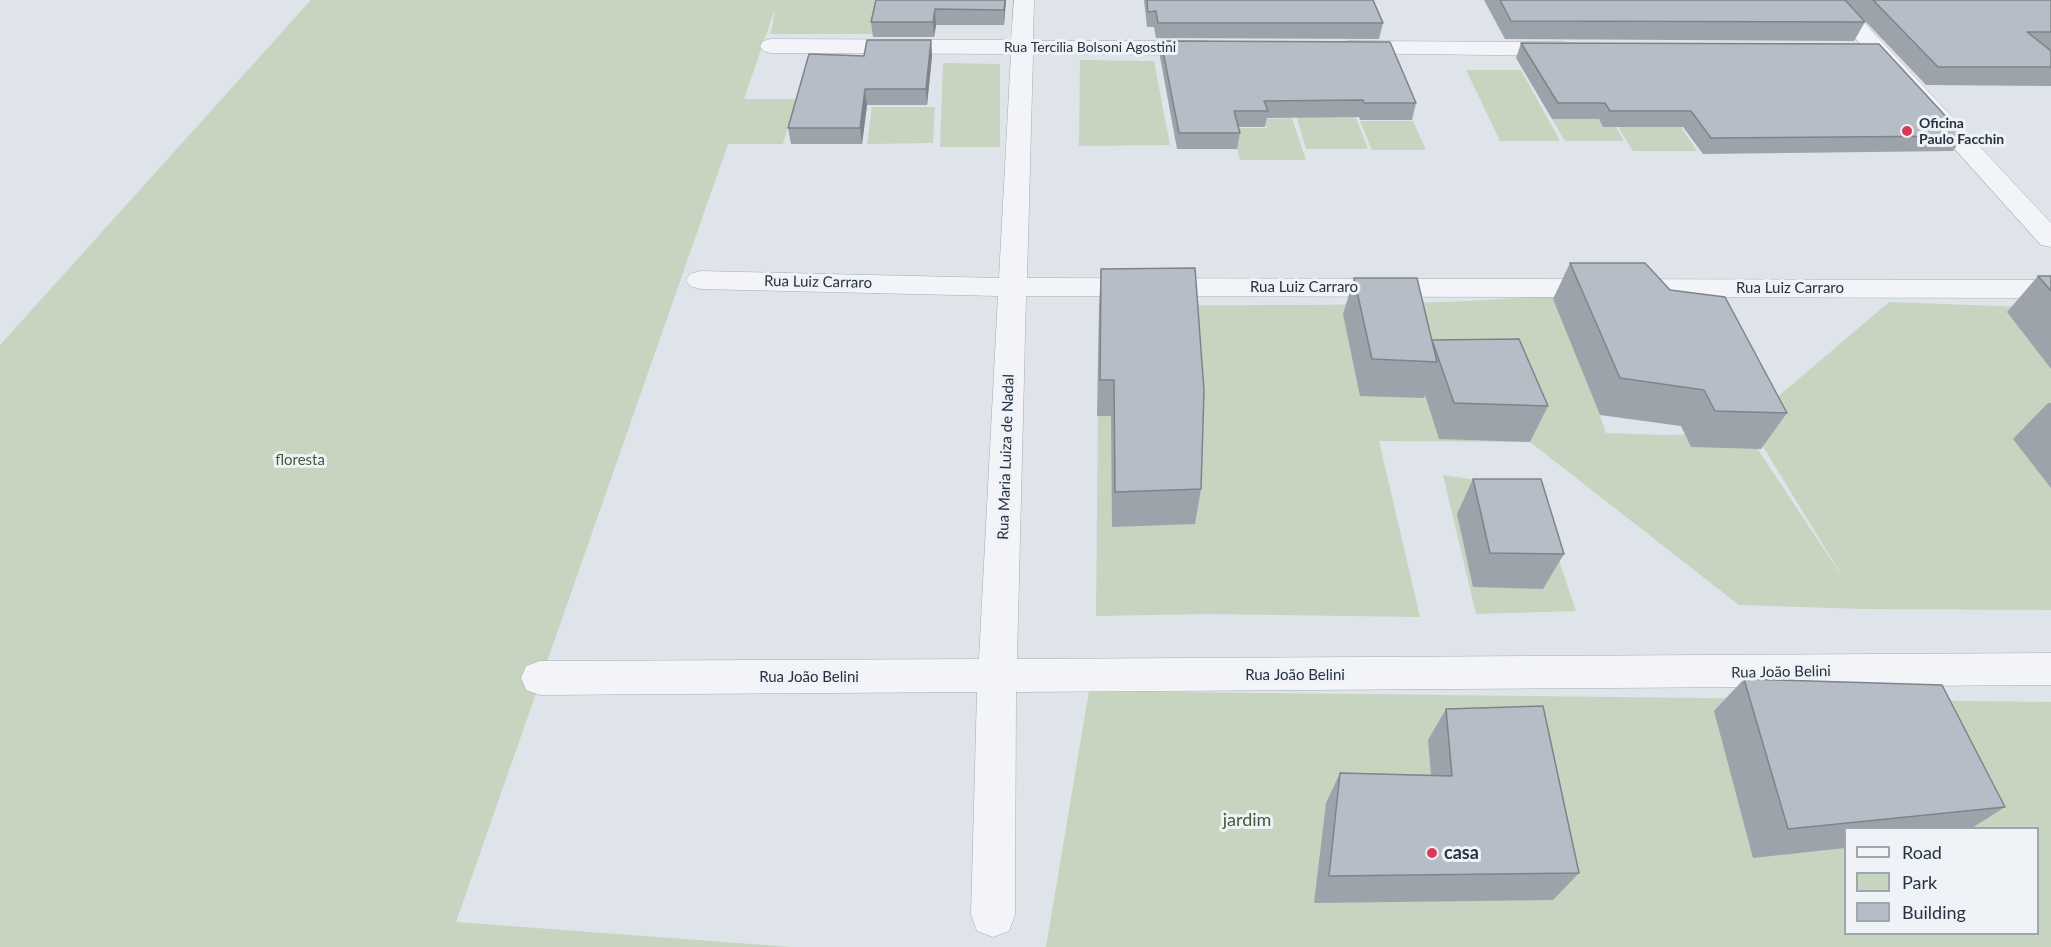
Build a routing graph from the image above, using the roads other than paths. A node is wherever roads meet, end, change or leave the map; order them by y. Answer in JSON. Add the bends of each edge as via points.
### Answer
{"nodes":[{"id":1,"x":1024,"y":0,"type":"edge"},
{"id":2,"x":1831,"y":0,"type":"edge"},
{"id":3,"x":771,"y":46,"type":"dead end"},
{"id":4,"x":1021,"y":47,"type":"junction"},
{"id":5,"x":1223,"y":48,"type":"edge"},
{"id":6,"x":1330,"y":48,"type":"edge"},
{"id":7,"x":1580,"y":49,"type":"edge"},
{"id":8,"x":1854,"y":50,"type":"edge"},
{"id":9,"x":1878,"y":50,"type":"junction"},
{"id":10,"x":2051,"y":239,"type":"edge"},
{"id":11,"x":700,"y":280,"type":"dead end"},
{"id":12,"x":1013,"y":286,"type":"junction"},
{"id":13,"x":2051,"y":289,"type":"edge"},
{"id":14,"x":2051,"y":669,"type":"edge"},
{"id":15,"x":997,"y":676,"type":"junction"},
{"id":16,"x":540,"y":678,"type":"dead end"},
{"id":17,"x":993,"y":915,"type":"dead end"}],
"edges":[{"from":1,"to":4,"type":"street","name":"Rua Maria Luiza de Nadal"},
{"from":2,"to":9,"type":"street"},
{"from":3,"to":4,"type":"street","name":"Rua Tercilia Bolsoni Agostini"},
{"from":4,"to":5,"type":"street","name":"Rua Tercilia Bolsoni Agostini"},
{"from":4,"to":12,"type":"street","name":"Rua Maria Luiza de Nadal"},
{"from":6,"to":7,"type":"street"},
{"from":8,"to":9,"type":"street"},
{"from":9,"to":10,"type":"street"},
{"from":11,"to":12,"type":"street","name":"Rua Luiz Carraro"},
{"from":12,"to":13,"type":"street","name":"Rua Luiz Carraro"},
{"from":12,"to":15,"type":"street","name":"Rua Maria Luiza de Nadal"},
{"from":14,"to":15,"type":"street","name":"Rua João Belini"},
{"from":15,"to":16,"type":"street","name":"Rua João Belini"},
{"from":15,"to":17,"type":"street","name":"Rua Maria Luiza de Nadal"}]}
